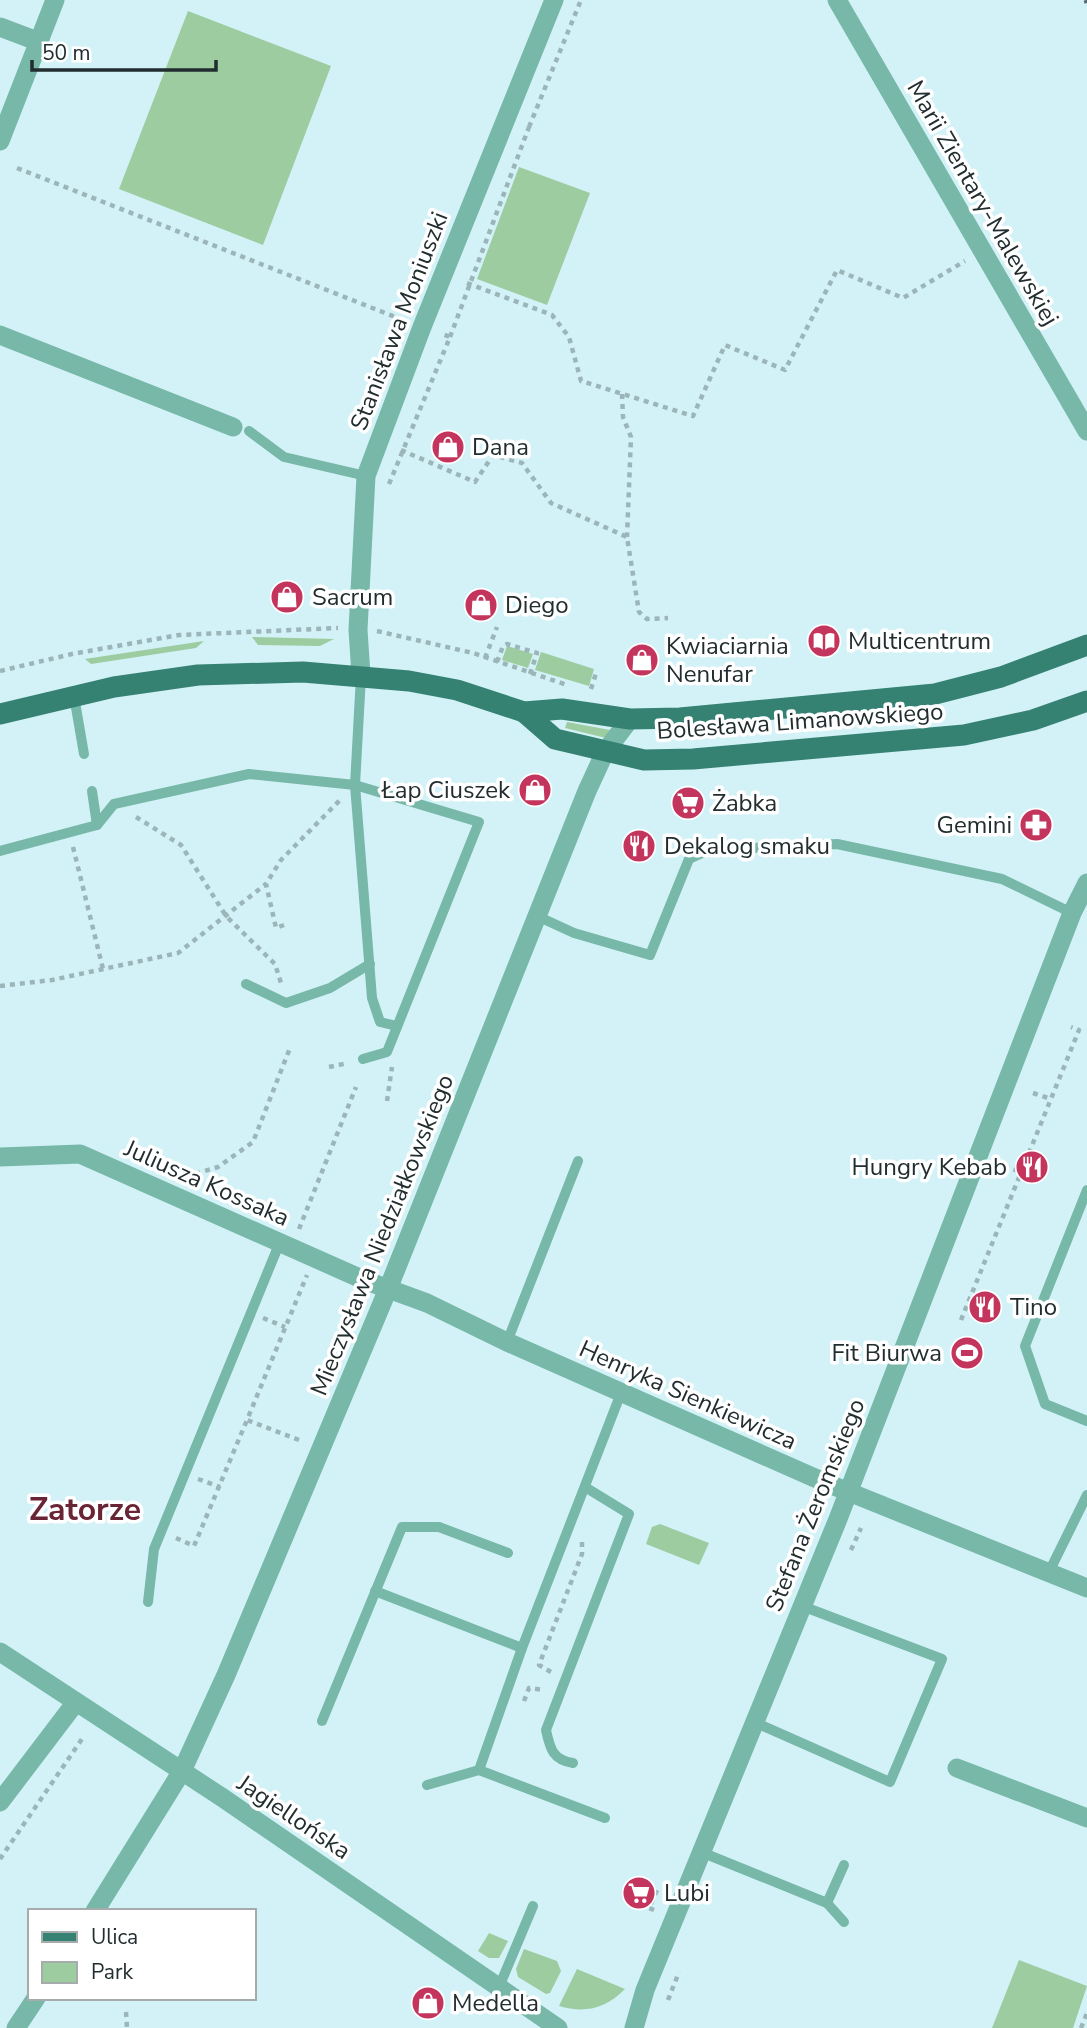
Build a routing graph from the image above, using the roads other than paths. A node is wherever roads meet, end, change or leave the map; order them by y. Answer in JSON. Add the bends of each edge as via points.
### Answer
{"nodes":[{"id":1,"x":55,"y":0,"type":"edge"},
{"id":2,"x":554,"y":0,"type":"edge"},
{"id":3,"x":837,"y":0,"type":"edge"},
{"id":4,"x":0,"y":27,"type":"edge"},
{"id":5,"x":37,"y":41,"type":"junction"},
{"id":6,"x":0,"y":141,"type":"edge"},
{"id":7,"x":0,"y":335,"type":"edge"},
{"id":8,"x":241,"y":429,"type":"joint"},
{"id":9,"x":1087,"y":431,"type":"edge"},
{"id":10,"x":366,"y":476,"type":"junction"},
{"id":11,"x":1087,"y":645,"type":"edge"},
{"id":12,"x":360,"y":676,"type":"junction"},
{"id":13,"x":74,"y":696,"type":"junction"},
{"id":14,"x":1087,"y":701,"type":"edge"},
{"id":15,"x":524,"y":712,"type":"junction"},
{"id":16,"x":0,"y":714,"type":"edge"},
{"id":17,"x":630,"y":719,"type":"junction"},
{"id":18,"x":605,"y":752,"type":"junction"},
{"id":19,"x":84,"y":754,"type":"dead end"},
{"id":20,"x":355,"y":785,"type":"junction"},
{"id":21,"x":92,"y":791,"type":"dead end"},
{"id":22,"x":97,"y":825,"type":"junction"},
{"id":23,"x":0,"y":851,"type":"edge"},
{"id":24,"x":1087,"y":883,"type":"edge"},
{"id":25,"x":1072,"y":913,"type":"junction"},
{"id":26,"x":537,"y":916,"type":"junction"},
{"id":27,"x":370,"y":964,"type":"junction"},
{"id":28,"x":246,"y":984,"type":"dead end"},
{"id":29,"x":397,"y":1026,"type":"junction"},
{"id":30,"x":363,"y":1059,"type":"dead end"},
{"id":31,"x":0,"y":1157,"type":"edge"},
{"id":32,"x":578,"y":1161,"type":"dead end"},
{"id":33,"x":1087,"y":1190,"type":"edge"},
{"id":34,"x":288,"y":1238,"type":"junction"},
{"id":35,"x":388,"y":1289,"type":"junction"},
{"id":36,"x":508,"y":1342,"type":"junction"},
{"id":37,"x":621,"y":1392,"type":"junction"},
{"id":38,"x":1087,"y":1421,"type":"edge"},
{"id":39,"x":585,"y":1487,"type":"junction"},
{"id":40,"x":848,"y":1493,"type":"junction"},
{"id":41,"x":1087,"y":1496,"type":"edge"},
{"id":42,"x":508,"y":1553,"type":"dead end"},
{"id":43,"x":1049,"y":1572,"type":"junction"},
{"id":44,"x":1087,"y":1588,"type":"edge"},
{"id":45,"x":375,"y":1591,"type":"junction"},
{"id":46,"x":149,"y":1602,"type":"dead end"},
{"id":47,"x":802,"y":1606,"type":"junction"},
{"id":48,"x":522,"y":1648,"type":"junction"},
{"id":49,"x":0,"y":1652,"type":"edge"},
{"id":50,"x":76,"y":1702,"type":"junction"},
{"id":51,"x":322,"y":1721,"type":"dead end"},
{"id":52,"x":754,"y":1722,"type":"junction"},
{"id":53,"x":573,"y":1763,"type":"dead end"},
{"id":54,"x":957,"y":1768,"type":"dead end"},
{"id":55,"x":479,"y":1770,"type":"junction"},
{"id":56,"x":183,"y":1771,"type":"junction"},
{"id":57,"x":427,"y":1785,"type":"dead end"},
{"id":58,"x":0,"y":1802,"type":"edge"},
{"id":59,"x":605,"y":1818,"type":"dead end"},
{"id":60,"x":1087,"y":1818,"type":"edge"},
{"id":61,"x":701,"y":1852,"type":"junction"},
{"id":62,"x":844,"y":1865,"type":"dead end"},
{"id":63,"x":827,"y":1903,"type":"junction"},
{"id":64,"x":533,"y":1906,"type":"dead end"},
{"id":65,"x":96,"y":1909,"type":"edge"},
{"id":66,"x":844,"y":1923,"type":"dead end"},
{"id":67,"x":499,"y":1987,"type":"junction"},
{"id":68,"x":35,"y":2000,"type":"edge"},
{"id":69,"x":16,"y":2028,"type":"edge"},
{"id":70,"x":558,"y":2028,"type":"edge"},
{"id":71,"x":634,"y":2028,"type":"edge"}],
"edges":[{"from":1,"to":5,"type":"street"},
{"from":2,"to":10,"type":"street","name":"Stanisława Moniuszki"},
{"from":3,"to":9,"type":"street","name":"Marii Zientary-Malewskiej"},
{"from":4,"to":5,"type":"street"},
{"from":5,"to":6,"type":"street"},
{"from":7,"to":8,"type":"street"},
{"from":8,"to":10,"type":"lane","via":[[284,457]]},
{"from":10,"to":12,"type":"street","name":"Stanisława Moniuszki"},
{"from":11,"to":17,"type":"main road","name":"Bolesława Limanowskiego","via":[[1002,677],[935,694],[767,713]]},
{"from":12,"to":13,"type":"main road","name":"Bolesława Limanowskiego","via":[[259,672],[198,676]]},
{"from":12,"to":15,"type":"main road","name":"Bolesława Limanowskiego","via":[[457,690]]},
{"from":12,"to":20,"type":"lane"},
{"from":13,"to":16,"type":"main road","name":"Bolesława Limanowskiego"},
{"from":13,"to":19,"type":"lane"},
{"from":14,"to":18,"type":"main road","name":"Bolesława Limanowskiego","via":[[1033,720],[964,735],[693,759],[644,760]]},
{"from":15,"to":17,"type":"main road","name":"Bolesława Limanowskiego","via":[[562,709]]},
{"from":15,"to":18,"type":"main road","name":"Bolesława Limanowskiego","via":[[555,739]]},
{"from":17,"to":18,"type":"street","name":"Mieczysława Niedziałkowskiego"},
{"from":18,"to":26,"type":"street","name":"Mieczysława Niedziałkowskiego"},
{"from":20,"to":22,"type":"lane","via":[[249,774],[114,804]]},
{"from":20,"to":27,"type":"lane"},
{"from":20,"to":29,"type":"lane","via":[[479,822]]},
{"from":21,"to":22,"type":"lane"},
{"from":22,"to":23,"type":"lane"},
{"from":24,"to":25,"type":"street","name":"Stefana Żeromskiego"},
{"from":25,"to":26,"type":"lane","via":[[1002,879],[837,844],[709,850],[690,859],[650,955],[574,933]]},
{"from":25,"to":40,"type":"street","name":"Stefana Żeromskiego"},
{"from":26,"to":35,"type":"street","name":"Mieczysława Niedziałkowskiego"},
{"from":27,"to":28,"type":"lane","via":[[330,988],[286,1003]]},
{"from":27,"to":29,"type":"lane","via":[[372,998],[380,1022]]},
{"from":29,"to":30,"type":"lane","via":[[387,1052]]},
{"from":31,"to":34,"type":"street","name":"Juliusza Kossaka","via":[[80,1154]]},
{"from":32,"to":36,"type":"lane"},
{"from":33,"to":38,"type":"lane","via":[[1025,1346],[1045,1404]]},
{"from":34,"to":35,"type":"street","name":"Juliusza Kossaka"},
{"from":34,"to":46,"type":"lane","via":[[154,1549]]},
{"from":35,"to":36,"type":"street","name":"Henryka Sienkiewicza"},
{"from":35,"to":56,"type":"street","name":"Mieczysława Niedziałkowskiego"},
{"from":36,"to":37,"type":"street","name":"Henryka Sienkiewicza"},
{"from":37,"to":39,"type":"lane"},
{"from":37,"to":40,"type":"street","name":"Henryka Sienkiewicza"},
{"from":39,"to":48,"type":"lane"},
{"from":39,"to":53,"type":"lane","via":[[629,1514],[546,1730],[550,1750],[561,1761]]},
{"from":40,"to":43,"type":"street","name":"Henryka Sienkiewicza"},
{"from":40,"to":47,"type":"street","name":"Stefana Żeromskiego"},
{"from":41,"to":43,"type":"lane"},
{"from":42,"to":45,"type":"lane","via":[[439,1527],[402,1527]]},
{"from":43,"to":44,"type":"street","name":"Henryka Sienkiewicza"},
{"from":45,"to":48,"type":"lane"},
{"from":45,"to":51,"type":"lane"},
{"from":47,"to":52,"type":"street","name":"Stefana Żeromskiego"},
{"from":47,"to":52,"type":"lane","via":[[942,1659],[890,1782]]},
{"from":48,"to":55,"type":"lane"},
{"from":49,"to":50,"type":"street","name":"Jagiellońska"},
{"from":50,"to":56,"type":"street","name":"Jagiellońska"},
{"from":50,"to":58,"type":"street"},
{"from":52,"to":61,"type":"street","name":"Stefana Żeromskiego"},
{"from":54,"to":60,"type":"street"},
{"from":55,"to":57,"type":"lane"},
{"from":55,"to":59,"type":"lane"},
{"from":56,"to":65,"type":"street","name":"Mieczysława Niedziałkowskiego"},
{"from":56,"to":67,"type":"street","name":"Jagiellońska"},
{"from":61,"to":63,"type":"lane"},
{"from":61,"to":71,"type":"street","name":"Stefana Żeromskiego"},
{"from":62,"to":63,"type":"lane"},
{"from":63,"to":66,"type":"lane"},
{"from":64,"to":67,"type":"lane"},
{"from":67,"to":70,"type":"street","name":"Jagiellońska"},
{"from":68,"to":69,"type":"street"}]}
